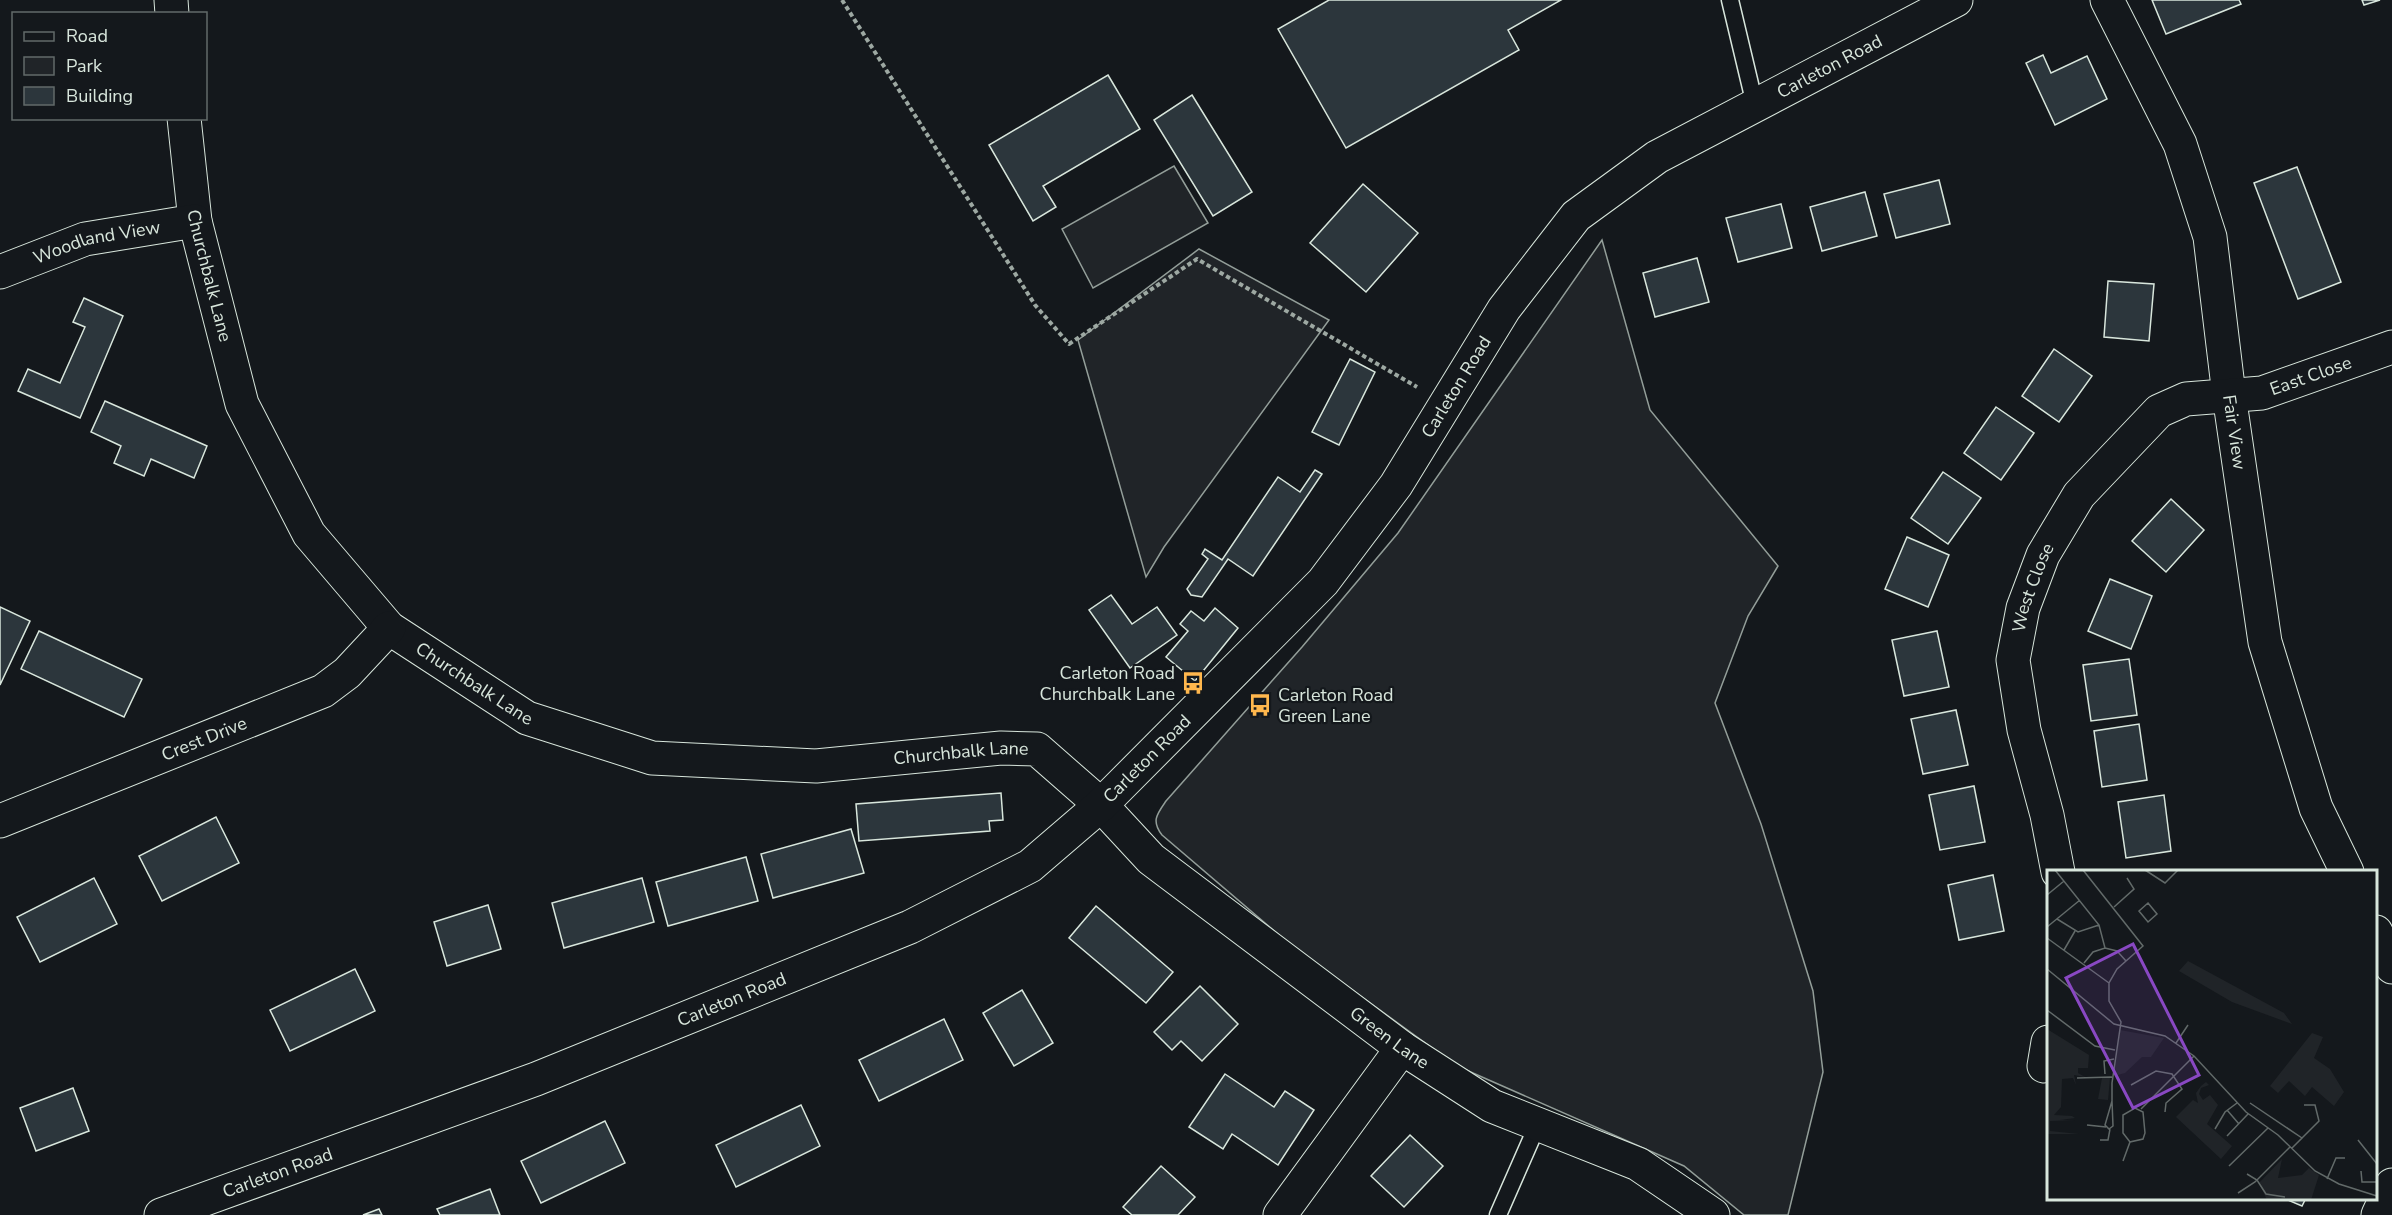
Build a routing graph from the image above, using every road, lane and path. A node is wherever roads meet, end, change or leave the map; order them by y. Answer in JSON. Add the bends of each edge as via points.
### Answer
{"nodes":[{"id":1,"x":842,"y":0,"type":"edge"},
{"id":2,"x":1730,"y":0,"type":"edge"},
{"id":3,"x":1956,"y":0,"type":"edge"},
{"id":4,"x":2108,"y":0,"type":"edge"},
{"id":5,"x":1755,"y":105,"type":"junction"},
{"id":6,"x":184,"y":120,"type":"edge"},
{"id":7,"x":195,"y":221,"type":"junction"},
{"id":8,"x":0,"y":272,"type":"edge"},
{"id":9,"x":2392,"y":347,"type":"edge"},
{"id":10,"x":1422,"y":390,"type":"dead end"},
{"id":11,"x":2229,"y":395,"type":"junction"},
{"id":12,"x":388,"y":628,"type":"junction"},
{"id":13,"x":1101,"y":805,"type":"junction"},
{"id":14,"x":0,"y":820,"type":"edge"},
{"id":15,"x":2058,"y":870,"type":"edge"},
{"id":16,"x":2346,"y":870,"type":"edge"},
{"id":17,"x":2377,"y":934,"type":"edge"},
{"id":18,"x":2392,"y":967,"type":"edge"},
{"id":19,"x":1402,"y":1048,"type":"junction"},
{"id":20,"x":1537,"y":1126,"type":"junction"},
{"id":21,"x":2392,"y":1185,"type":"edge"},
{"id":22,"x":161,"y":1215,"type":"edge"},
{"id":23,"x":1280,"y":1215,"type":"edge"},
{"id":24,"x":1498,"y":1215,"type":"edge"},
{"id":25,"x":1713,"y":1215,"type":"edge"},
{"id":26,"x":2378,"y":1215,"type":"edge"}],
"edges":[{"from":1,"to":10,"type":"path","via":[[1035,305],[1069,344],[1197,259]]},
{"from":2,"to":5,"type":"lane"},
{"from":3,"to":5,"type":"street","name":"Carleton Road"},
{"from":4,"to":11,"type":"street","name":"Fair View","via":[[2180,144],[2210,237]]},
{"from":5,"to":13,"type":"street","name":"Carleton Road","via":[[1657,157],[1576,216],[1504,309],[1396,485],[1323,582]]},
{"from":6,"to":7,"type":"street","name":"Churchbalk Lane"},
{"from":7,"to":8,"type":"street","name":"Woodland View","via":[[85,240]]},
{"from":7,"to":12,"type":"street","name":"Churchbalk Lane","via":[[242,404],[309,534]]},
{"from":9,"to":11,"type":"street","name":"East Close","via":[[2262,393]]},
{"from":11,"to":15,"type":"street","name":"West Close","via":[[2186,399],[2159,411],[2079,495],[2043,555],[2024,608],[2013,660],[2024,730]]},
{"from":11,"to":16,"type":"street","name":"Fair View","via":[[2265,642],[2316,808]]},
{"from":12,"to":13,"type":"street","name":"Churchbalk Lane","via":[[527,718],[652,758],[816,766],[1000,748],[1037,749]]},
{"from":12,"to":14,"type":"street","name":"Crest Drive","via":[[347,673],[323,691]]},
{"from":13,"to":19,"type":"street","name":"Green Lane","via":[[1151,859]]},
{"from":13,"to":22,"type":"street","name":"Carleton Road","via":[[1030,866],[910,927],[536,1079]]},
{"from":17,"to":18,"type":"street"},
{"from":19,"to":20,"type":"street","name":"Green Lane","via":[[1492,1106]]},
{"from":19,"to":23,"type":"street"},
{"from":20,"to":24,"type":"lane"},
{"from":20,"to":25,"type":"street","name":"Green Lane","via":[[1638,1164]]},
{"from":21,"to":26,"type":"street"}]}
